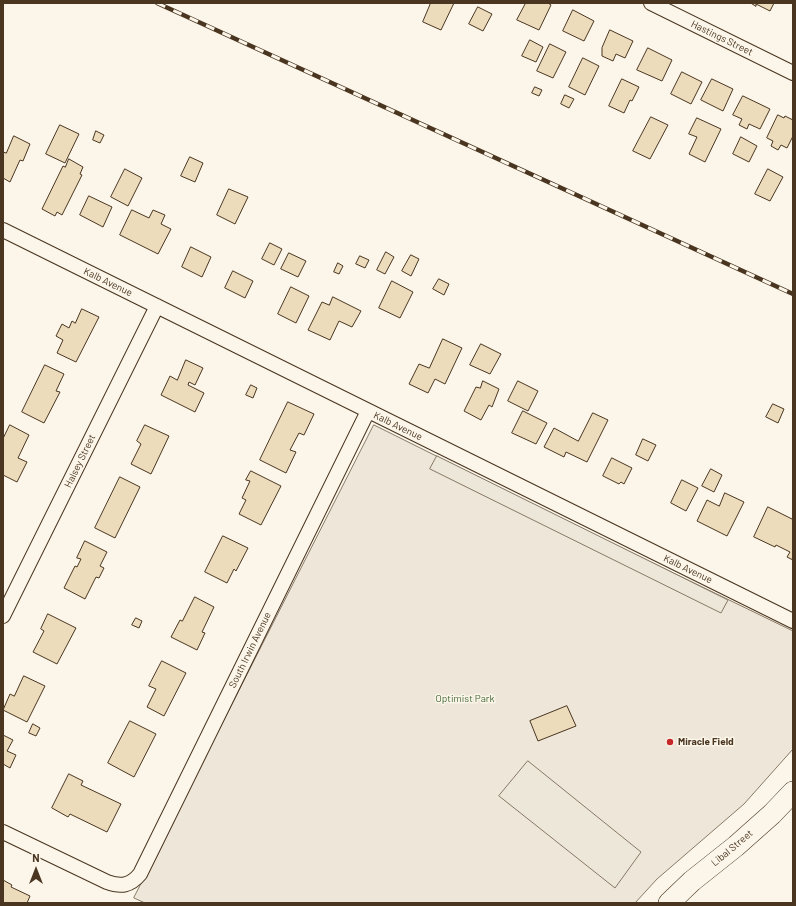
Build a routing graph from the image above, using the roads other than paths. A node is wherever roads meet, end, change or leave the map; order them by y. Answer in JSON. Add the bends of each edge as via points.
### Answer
{"nodes":[{"id":1,"x":651,"y":3,"type":"edge"},
{"id":2,"x":793,"y":73,"type":"edge"},
{"id":3,"x":3,"y":230,"type":"edge"},
{"id":4,"x":157,"y":306,"type":"junction"},
{"id":5,"x":368,"y":411,"type":"junction"},
{"id":6,"x":3,"y":616,"type":"edge"},
{"id":7,"x":793,"y":620,"type":"edge"},
{"id":8,"x":793,"y":792,"type":"edge"},
{"id":9,"x":3,"y":832,"type":"edge"},
{"id":10,"x":669,"y":903,"type":"edge"}],
"edges":[{"from":1,"to":2,"type":"street","name":"Hastings Street"},
{"from":3,"to":4,"type":"street","name":"Kalb Avenue"},
{"from":4,"to":5,"type":"street","name":"Kalb Avenue"},
{"from":4,"to":6,"type":"street","name":"Halsey Street"},
{"from":5,"to":7,"type":"street","name":"Kalb Avenue"},
{"from":5,"to":9,"type":"street","name":"South Irwin Avenue","via":[[135,880],[116,885],[107,882]]},
{"from":8,"to":10,"type":"street","name":"Libal Street","via":[[772,814]]}]}
